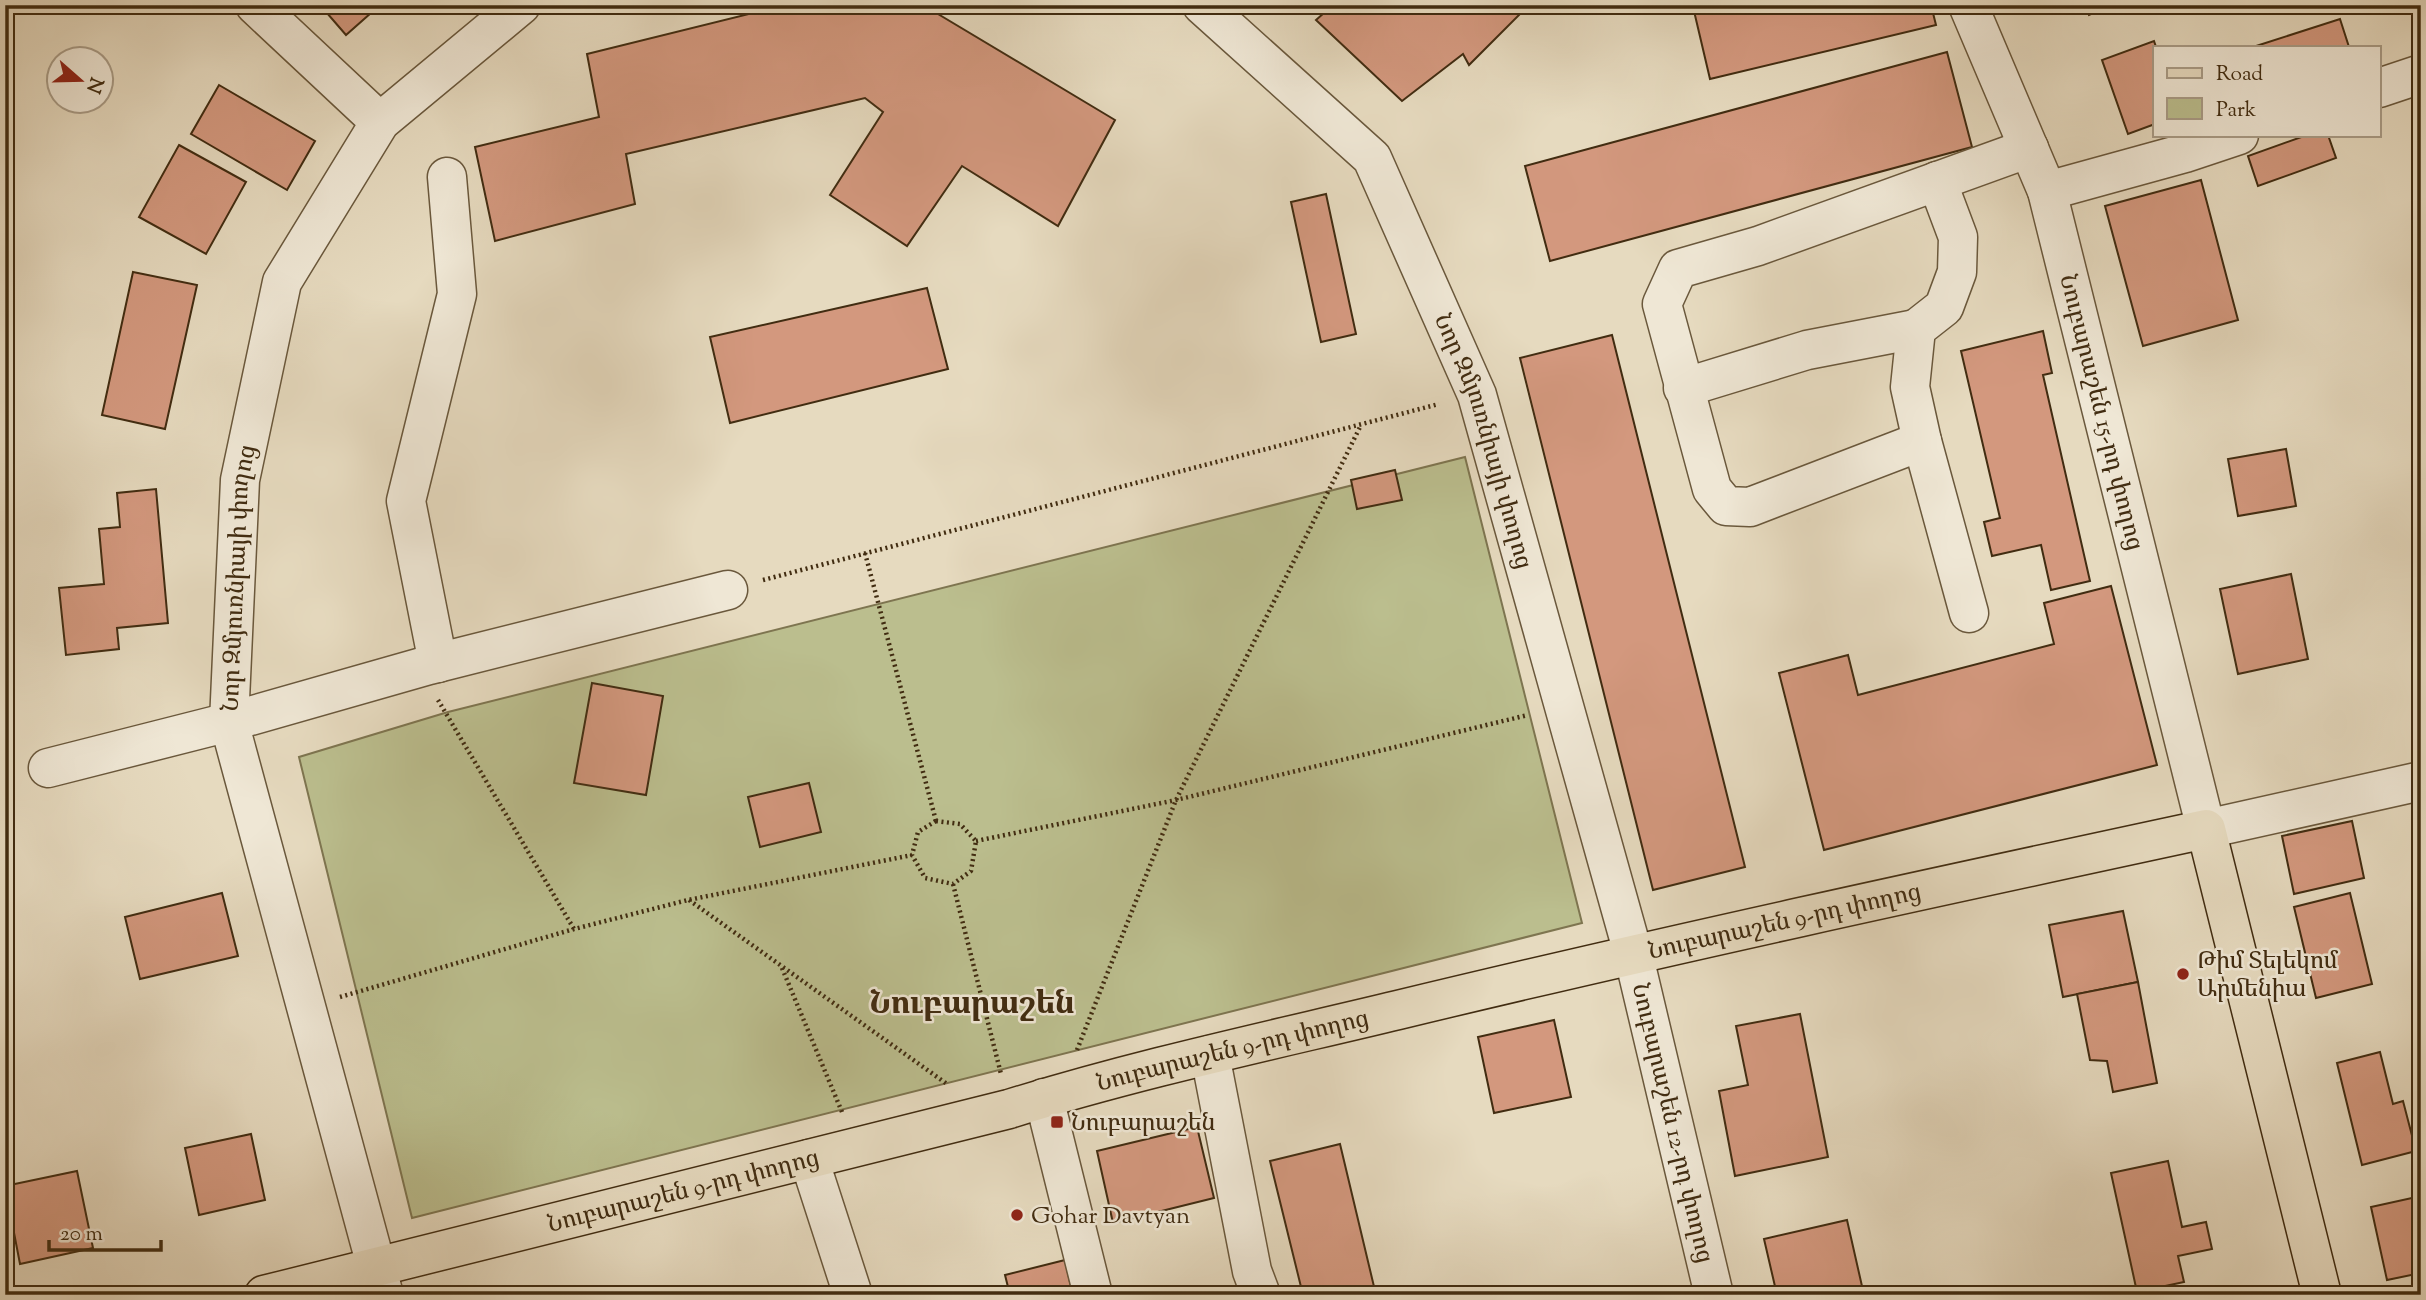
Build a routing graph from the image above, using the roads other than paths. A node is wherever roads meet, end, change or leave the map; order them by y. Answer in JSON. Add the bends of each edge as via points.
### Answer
{"nodes":[{"id":1,"x":255,"y":5,"type":"edge"},
{"id":2,"x":521,"y":5,"type":"edge"},
{"id":3,"x":1202,"y":5,"type":"edge"},
{"id":4,"x":1968,"y":5,"type":"edge"},
{"id":5,"x":2421,"y":74,"type":"edge"},
{"id":6,"x":2380,"y":88,"type":"edge"},
{"id":7,"x":380,"y":122,"type":"junction"},
{"id":8,"x":2236,"y":136,"type":"edge"},
{"id":9,"x":2029,"y":148,"type":"junction"},
{"id":10,"x":446,"y":177,"type":"dead end"},
{"id":11,"x":1937,"y":181,"type":"junction"},
{"id":12,"x":2047,"y":191,"type":"junction"},
{"id":13,"x":1916,"y":329,"type":"junction"},
{"id":14,"x":1683,"y":388,"type":"junction"},
{"id":15,"x":1922,"y":441,"type":"junction"},
{"id":16,"x":728,"y":590,"type":"road end"},
{"id":17,"x":1969,"y":613,"type":"dead end"},
{"id":18,"x":434,"y":664,"type":"junction"},
{"id":19,"x":229,"y":722,"type":"junction"},
{"id":20,"x":48,"y":768,"type":"dead end"},
{"id":21,"x":2421,"y":782,"type":"edge"},
{"id":22,"x":2206,"y":829,"type":"junction"},
{"id":23,"x":1633,"y":953,"type":"junction"},
{"id":24,"x":1210,"y":1055,"type":"junction"},
{"id":25,"x":1027,"y":1104,"type":"junction"},
{"id":26,"x":809,"y":1159,"type":"junction"},
{"id":27,"x":380,"y":1281,"type":"edge"},
{"id":28,"x":264,"y":1295,"type":"edge"},
{"id":29,"x":853,"y":1295,"type":"edge"},
{"id":30,"x":1093,"y":1295,"type":"edge"},
{"id":31,"x":1261,"y":1295,"type":"edge"},
{"id":32,"x":1714,"y":1295,"type":"edge"},
{"id":33,"x":2322,"y":1295,"type":"edge"}],
"edges":[{"from":1,"to":7,"type":"street"},
{"from":2,"to":7,"type":"street","name":"Նոր Զմյուռնիայի փողոց"},
{"from":3,"to":23,"type":"street","name":"Նոր Զմյուռնիայի փողոց","via":[[1372,158],[1477,395]]},
{"from":4,"to":9,"type":"street","name":"Նուբարաշեն 15-րդ փողոց"},
{"from":5,"to":6,"type":"street"},
{"from":7,"to":19,"type":"street","name":"Նոր Զմյուռնիայի փողոց","via":[[282,282],[240,480]]},
{"from":8,"to":12,"type":"street"},
{"from":9,"to":11,"type":"street"},
{"from":9,"to":12,"type":"street","name":"Նուբարաշեն 15-րդ փողոց"},
{"from":10,"to":18,"type":"street","via":[[457,295],[406,501]]},
{"from":11,"to":13,"type":"street","via":[[1958,237],[1957,272],[1944,307]]},
{"from":11,"to":14,"type":"street","via":[[1758,246],[1678,269],[1662,304]]},
{"from":12,"to":22,"type":"street","name":"Նուբարաշեն 15-րդ փողոց"},
{"from":13,"to":14,"type":"street","via":[[1807,350]]},
{"from":13,"to":15,"type":"street","via":[[1909,387]]},
{"from":14,"to":15,"type":"street","via":[[1712,489],[1726,506],[1750,507]]},
{"from":15,"to":17,"type":"street"},
{"from":16,"to":18,"type":"street"},
{"from":18,"to":19,"type":"street"},
{"from":19,"to":20,"type":"street"},
{"from":19,"to":27,"type":"street","name":"Նոր Զմյուռնիայի փողոց"},
{"from":21,"to":22,"type":"street"},
{"from":22,"to":23,"type":"main road","name":"Նուբարաշեն 9-րդ փողոց"},
{"from":22,"to":33,"type":"main road"},
{"from":23,"to":24,"type":"main road","name":"Նուբարաշեն 9-րդ փողոց"},
{"from":23,"to":32,"type":"street","name":"Նուբարաշեն 12-րդ փողոց"},
{"from":24,"to":25,"type":"main road","name":"Նուբարաշեն 9-րդ փողոց"},
{"from":24,"to":31,"type":"street","via":[[1252,1271]]},
{"from":25,"to":26,"type":"main road","name":"Նուբարաշեն 9-րդ փողոց"},
{"from":25,"to":30,"type":"street"},
{"from":26,"to":27,"type":"main road","name":"Նուբարաշեն 9-րդ փողոց"},
{"from":26,"to":29,"type":"street"},
{"from":27,"to":28,"type":"main road","name":"Նուբարաշեն 9-րդ փողոց"}]}
